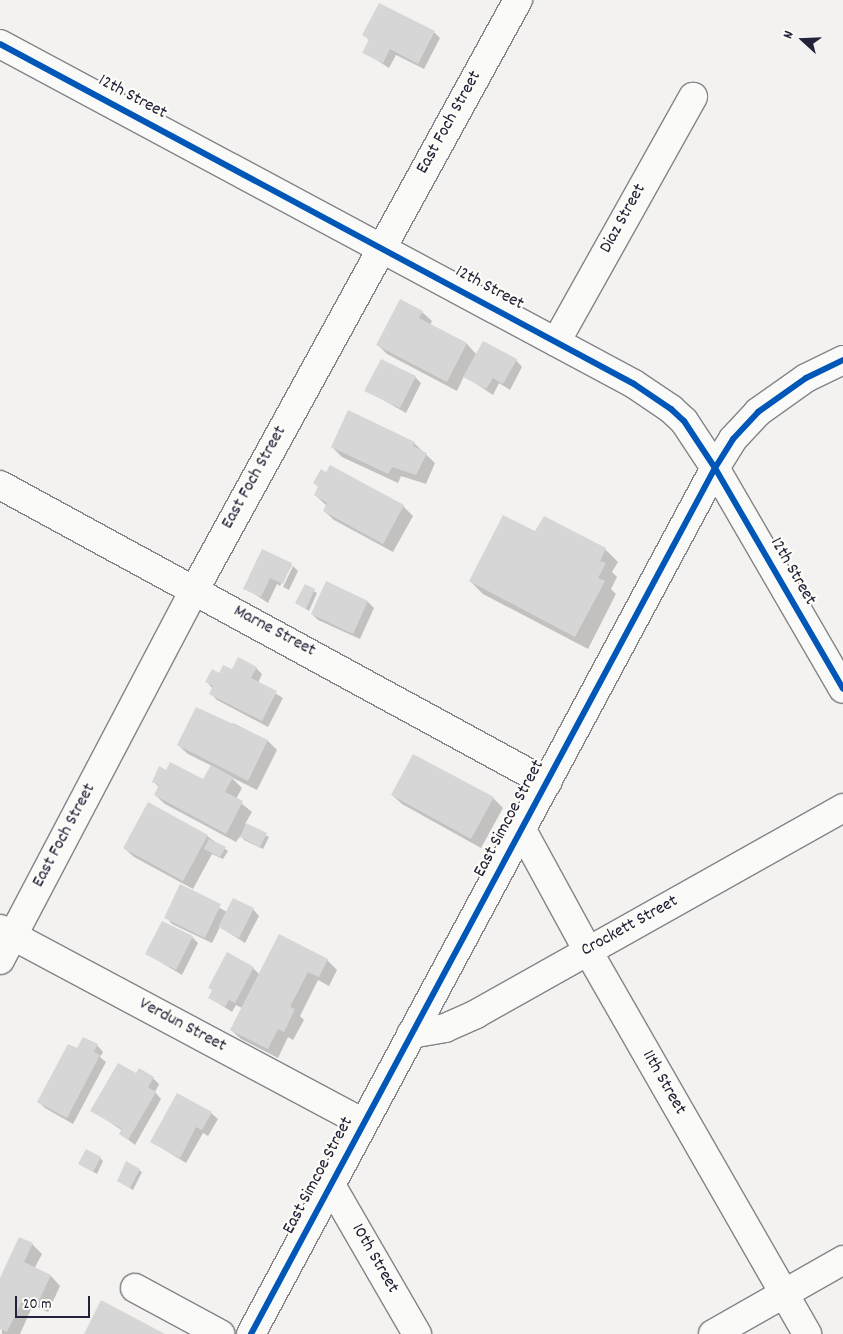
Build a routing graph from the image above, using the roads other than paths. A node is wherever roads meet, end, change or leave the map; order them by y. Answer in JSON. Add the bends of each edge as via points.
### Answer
{"nodes":[{"id":1,"x":518,"y":0,"type":"edge"},
{"id":2,"x":0,"y":44,"type":"edge"},
{"id":3,"x":693,"y":97,"type":"dead end"},
{"id":4,"x":381,"y":248,"type":"junction"},
{"id":5,"x":556,"y":342,"type":"junction"},
{"id":6,"x":843,"y":360,"type":"edge"},
{"id":7,"x":715,"y":468,"type":"junction"},
{"id":8,"x":0,"y":485,"type":"edge"},
{"id":9,"x":195,"y":589,"type":"junction"},
{"id":10,"x":843,"y":688,"type":"edge"},
{"id":11,"x":547,"y":783,"type":"junction"},
{"id":12,"x":843,"y":808,"type":"edge"},
{"id":13,"x":522,"y":830,"type":"junction"},
{"id":14,"x":6,"y":933,"type":"edge"},
{"id":15,"x":588,"y":951,"type":"junction"},
{"id":16,"x":0,"y":960,"type":"edge"},
{"id":17,"x":411,"y":1034,"type":"junction"},
{"id":18,"x":364,"y":1123,"type":"junction"},
{"id":19,"x":331,"y":1185,"type":"junction"},
{"id":20,"x":843,"y":1260,"type":"edge"},
{"id":21,"x":134,"y":1288,"type":"dead end"},
{"id":22,"x":784,"y":1294,"type":"junction"},
{"id":23,"x":205,"y":1331,"type":"edge"},
{"id":24,"x":251,"y":1334,"type":"edge"},
{"id":25,"x":418,"y":1334,"type":"edge"},
{"id":26,"x":713,"y":1334,"type":"edge"},
{"id":27,"x":807,"y":1334,"type":"edge"}],
"edges":[{"from":1,"to":4,"type":"street","name":"East Foch Street"},
{"from":2,"to":4,"type":"street","name":"12th Street"},
{"from":3,"to":5,"type":"street","name":"Diaz Street"},
{"from":4,"to":5,"type":"street","name":"12th Street"},
{"from":4,"to":9,"type":"street","name":"East Foch Street"},
{"from":5,"to":7,"type":"street","name":"12th Street","via":[[634,384],[671,409],[684,421]]},
{"from":6,"to":7,"type":"street","name":"East Simcoe Street","via":[[806,378],[758,412],[733,439]]},
{"from":7,"to":10,"type":"street","name":"12th Street"},
{"from":7,"to":11,"type":"street","name":"East Simcoe Street"},
{"from":8,"to":9,"type":"street","name":"Marne Street"},
{"from":9,"to":11,"type":"street","name":"Marne Street"},
{"from":9,"to":14,"type":"street","name":"East Foch Street"},
{"from":11,"to":13,"type":"street","name":"East Simcoe Street"},
{"from":12,"to":15,"type":"street","name":"Crockett Street"},
{"from":13,"to":15,"type":"street","name":"11th Street"},
{"from":13,"to":17,"type":"street","name":"East Simcoe Street"},
{"from":14,"to":16,"type":"street","name":"East Foch Street"},
{"from":14,"to":18,"type":"street","name":"Verdun Street"},
{"from":15,"to":17,"type":"street","name":"Crockett Street","via":[[476,1014],[445,1028]]},
{"from":15,"to":22,"type":"street","name":"11th Street"},
{"from":17,"to":18,"type":"street","name":"East Simcoe Street"},
{"from":18,"to":19,"type":"street","name":"East Simcoe Street"},
{"from":19,"to":24,"type":"street","name":"East Simcoe Street"},
{"from":19,"to":25,"type":"street","name":"10th Street"},
{"from":20,"to":22,"type":"street"},
{"from":21,"to":23,"type":"street"},
{"from":22,"to":26,"type":"street"},
{"from":22,"to":27,"type":"street","name":"11th Street"}]}
